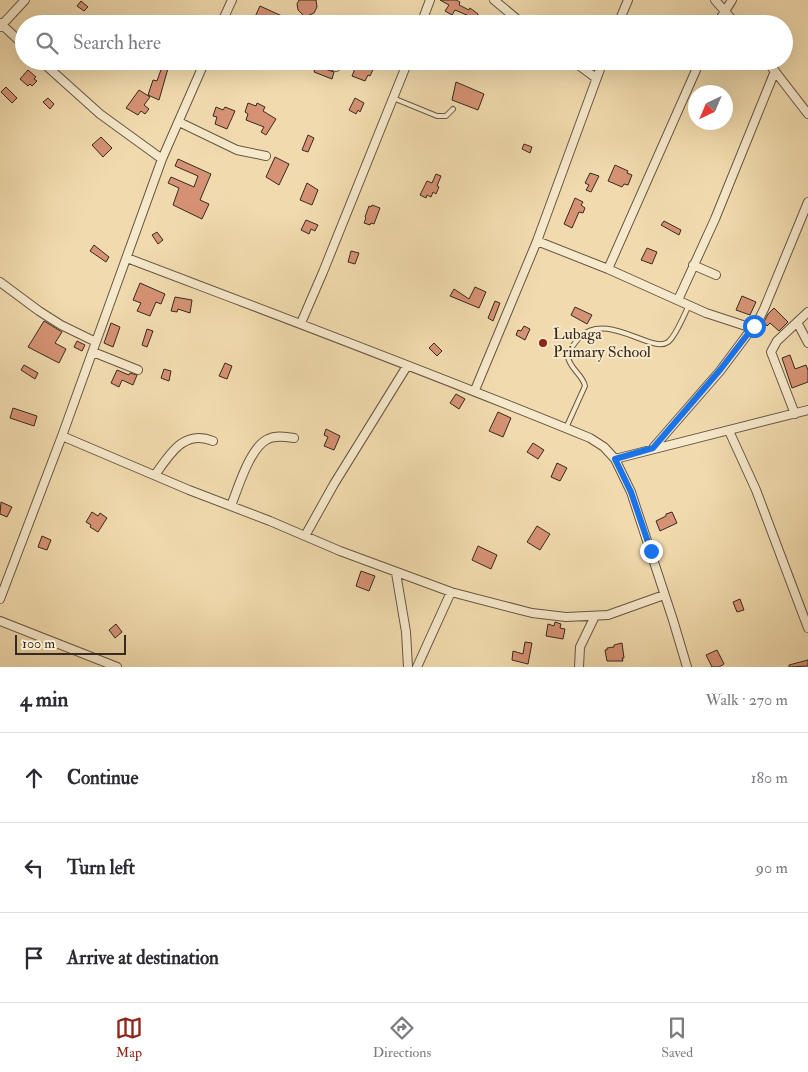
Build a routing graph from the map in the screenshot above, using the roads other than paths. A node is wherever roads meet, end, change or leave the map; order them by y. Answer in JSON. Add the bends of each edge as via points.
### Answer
{"nodes":[{"id":1,"x":25,"y":0,"type":"edge"},
{"id":2,"x":232,"y":0,"type":"edge"},
{"id":3,"x":430,"y":0,"type":"edge"},
{"id":4,"x":494,"y":0,"type":"edge"},
{"id":5,"x":628,"y":0,"type":"edge"},
{"id":6,"x":715,"y":0,"type":"edge"},
{"id":7,"x":732,"y":0,"type":"edge"},
{"id":8,"x":724,"y":10,"type":"junction"},
{"id":9,"x":225,"y":15,"type":"edge"},
{"id":10,"x":424,"y":15,"type":"edge"},
{"id":11,"x":512,"y":15,"type":"edge"},
{"id":12,"x":622,"y":15,"type":"edge"},
{"id":13,"x":722,"y":15,"type":"edge"},
{"id":14,"x":728,"y":15,"type":"edge"},
{"id":15,"x":1,"y":25,"type":"edge"},
{"id":16,"x":15,"y":37,"type":"edge"},
{"id":17,"x":51,"y":70,"type":"edge"},
{"id":18,"x":201,"y":70,"type":"edge"},
{"id":19,"x":404,"y":70,"type":"edge"},
{"id":20,"x":585,"y":70,"type":"edge"},
{"id":21,"x":599,"y":70,"type":"edge"},
{"id":22,"x":696,"y":70,"type":"edge"},
{"id":23,"x":775,"y":71,"type":"joint"},
{"id":24,"x":596,"y":78,"type":"junction"},
{"id":25,"x":393,"y":98,"type":"junction"},
{"id":26,"x":453,"y":109,"type":"dead end"},
{"id":27,"x":808,"y":114,"type":"edge"},
{"id":28,"x":178,"y":122,"type":"junction"},
{"id":29,"x":266,"y":156,"type":"dead end"},
{"id":30,"x":162,"y":159,"type":"junction"},
{"id":31,"x":808,"y":202,"type":"edge"},
{"id":32,"x":537,"y":241,"type":"junction"},
{"id":33,"x":127,"y":258,"type":"junction"},
{"id":34,"x":693,"y":265,"type":"junction"},
{"id":35,"x":608,"y":269,"type":"junction"},
{"id":36,"x":716,"y":275,"type":"dead end"},
{"id":37,"x":0,"y":282,"type":"edge"},
{"id":38,"x":678,"y":300,"type":"junction"},
{"id":39,"x":689,"y":305,"type":"junction"},
{"id":40,"x":808,"y":312,"type":"edge"},
{"id":41,"x":797,"y":322,"type":"junction"},
{"id":42,"x":301,"y":323,"type":"junction"},
{"id":43,"x":753,"y":327,"type":"junction"},
{"id":44,"x":96,"y":342,"type":"junction"},
{"id":45,"x":808,"y":343,"type":"edge"},
{"id":46,"x":93,"y":352,"type":"junction"},
{"id":47,"x":407,"y":366,"type":"junction"},
{"id":48,"x":138,"y":370,"type":"dead end"},
{"id":49,"x":475,"y":390,"type":"junction"},
{"id":50,"x":808,"y":410,"type":"edge"},
{"id":51,"x":795,"y":414,"type":"junction"},
{"id":52,"x":566,"y":428,"type":"junction"},
{"id":53,"x":729,"y":431,"type":"junction"},
{"id":54,"x":62,"y":436,"type":"junction"},
{"id":55,"x":294,"y":438,"type":"dead end"},
{"id":56,"x":213,"y":441,"type":"dead end"},
{"id":57,"x":653,"y":448,"type":"junction"},
{"id":58,"x":615,"y":459,"type":"junction"},
{"id":59,"x":156,"y":475,"type":"junction"},
{"id":60,"x":231,"y":506,"type":"junction"},
{"id":61,"x":305,"y":536,"type":"junction"},
{"id":62,"x":396,"y":572,"type":"junction"},
{"id":63,"x":451,"y":592,"type":"junction"},
{"id":64,"x":664,"y":595,"type":"junction"},
{"id":65,"x":0,"y":598,"type":"edge"},
{"id":66,"x":595,"y":616,"type":"junction"},
{"id":67,"x":0,"y":621,"type":"edge"},
{"id":68,"x":808,"y":628,"type":"edge"},
{"id":69,"x":117,"y":667,"type":"edge"},
{"id":70,"x":408,"y":667,"type":"edge"},
{"id":71,"x":417,"y":667,"type":"edge"},
{"id":72,"x":579,"y":667,"type":"edge"},
{"id":73,"x":687,"y":667,"type":"edge"}],
"edges":[{"from":1,"to":15,"type":"street"},
{"from":2,"to":9,"type":"street"},
{"from":3,"to":10,"type":"street"},
{"from":4,"to":11,"type":"street"},
{"from":5,"to":12,"type":"street"},
{"from":6,"to":8,"type":"street"},
{"from":7,"to":8,"type":"street"},
{"from":8,"to":13,"type":"street"},
{"from":8,"to":14,"type":"street"},
{"from":15,"to":16,"type":"street"},
{"from":17,"to":30,"type":"street","via":[[100,114]]},
{"from":18,"to":28,"type":"street"},
{"from":19,"to":25,"type":"street"},
{"from":20,"to":24,"type":"street"},
{"from":21,"to":24,"type":"street"},
{"from":22,"to":35,"type":"street"},
{"from":23,"to":27,"type":"street"},
{"from":23,"to":34,"type":"street"},
{"from":24,"to":32,"type":"street"},
{"from":25,"to":26,"type":"lane","via":[[437,116],[446,116]]},
{"from":25,"to":42,"type":"street"},
{"from":28,"to":29,"type":"street","via":[[237,150]]},
{"from":28,"to":30,"type":"street"},
{"from":30,"to":33,"type":"street"},
{"from":31,"to":43,"type":"street","via":[[764,309]]},
{"from":32,"to":35,"type":"street"},
{"from":32,"to":49,"type":"street"},
{"from":33,"to":42,"type":"street"},
{"from":33,"to":44,"type":"street"},
{"from":34,"to":36,"type":"street"},
{"from":34,"to":38,"type":"street"},
{"from":35,"to":38,"type":"street"},
{"from":37,"to":44,"type":"street","via":[[39,311]]},
{"from":38,"to":39,"type":"street"},
{"from":39,"to":43,"type":"street"},
{"from":39,"to":52,"type":"lane","via":[[665,344],[608,329],[593,330],[578,338],[568,357],[585,386]]},
{"from":40,"to":41,"type":"street"},
{"from":41,"to":45,"type":"street"},
{"from":41,"to":51,"type":"street","via":[[777,341],[771,352]]},
{"from":42,"to":47,"type":"street"},
{"from":43,"to":57,"type":"street","via":[[725,365]]},
{"from":44,"to":46,"type":"street"},
{"from":46,"to":48,"type":"street"},
{"from":46,"to":54,"type":"street"},
{"from":47,"to":49,"type":"street"},
{"from":47,"to":61,"type":"street"},
{"from":49,"to":52,"type":"street"},
{"from":50,"to":51,"type":"street"},
{"from":51,"to":53,"type":"street"},
{"from":52,"to":58,"type":"street","via":[[590,438]]},
{"from":53,"to":57,"type":"street"},
{"from":53,"to":68,"type":"street","via":[[756,490]]},
{"from":54,"to":59,"type":"street"},
{"from":54,"to":65,"type":"street"},
{"from":55,"to":60,"type":"street","via":[[273,437],[259,445]]},
{"from":56,"to":59,"type":"street","via":[[196,437],[186,440],[169,455]]},
{"from":57,"to":58,"type":"street"},
{"from":58,"to":64,"type":"street","via":[[631,492]]},
{"from":59,"to":60,"type":"street"},
{"from":60,"to":61,"type":"street"},
{"from":61,"to":62,"type":"street"},
{"from":62,"to":63,"type":"street"},
{"from":62,"to":70,"type":"street"},
{"from":63,"to":66,"type":"street","via":[[532,613]]},
{"from":63,"to":71,"type":"street"},
{"from":64,"to":66,"type":"street","via":[[616,613]]},
{"from":64,"to":73,"type":"street"},
{"from":66,"to":72,"type":"street","via":[[580,647]]},
{"from":67,"to":69,"type":"street"}]}
